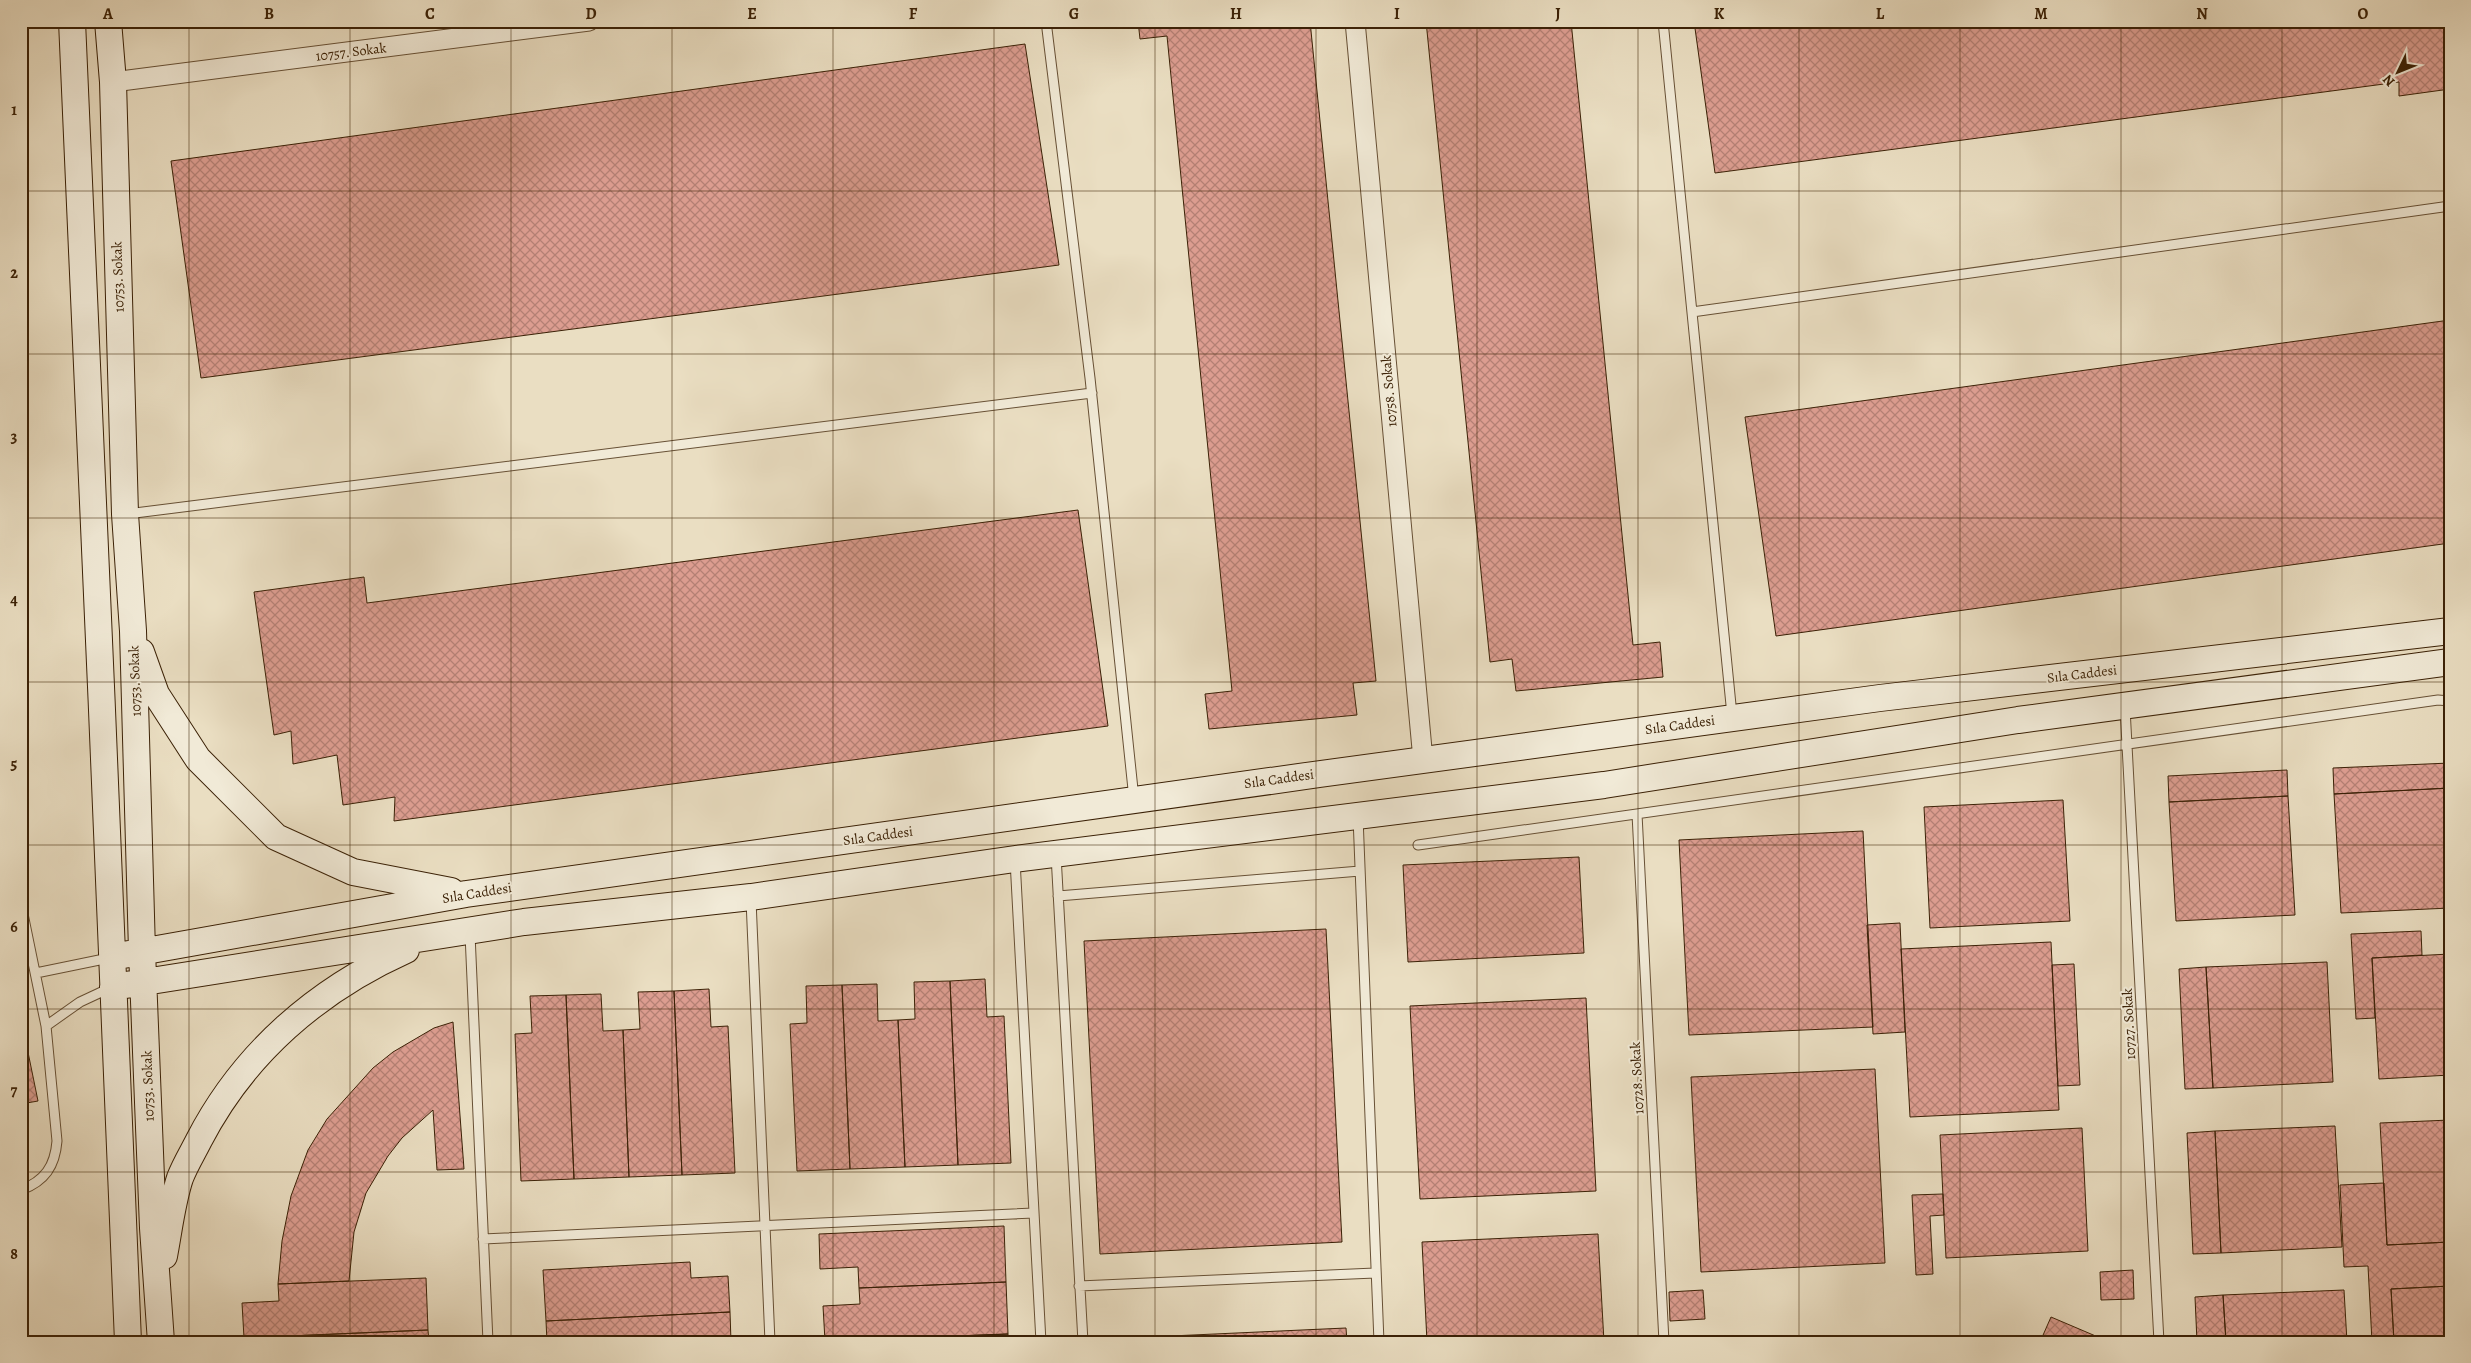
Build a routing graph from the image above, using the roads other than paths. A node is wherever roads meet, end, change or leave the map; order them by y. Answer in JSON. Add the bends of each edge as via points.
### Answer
{"nodes":[{"id":1,"x":72,"y":21,"type":"edge"},
{"id":2,"x":108,"y":21,"type":"edge"},
{"id":3,"x":589,"y":21,"type":"edge"},
{"id":4,"x":1046,"y":21,"type":"edge"},
{"id":5,"x":1355,"y":21,"type":"edge"},
{"id":6,"x":1663,"y":21,"type":"edge"},
{"id":7,"x":113,"y":82,"type":"junction"},
{"id":8,"x":2450,"y":206,"type":"edge"},
{"id":9,"x":1692,"y":312,"type":"junction"},
{"id":10,"x":1092,"y":393,"type":"junction"},
{"id":11,"x":124,"y":514,"type":"junction"},
{"id":12,"x":133,"y":631,"type":"junction"},
{"id":13,"x":2450,"y":631,"type":"edge"},
{"id":14,"x":2450,"y":662,"type":"edge"},
{"id":15,"x":2450,"y":701,"type":"edge"},
{"id":16,"x":2125,"y":706,"type":"junction"},
{"id":17,"x":1732,"y":718,"type":"junction"},
{"id":18,"x":2128,"y":744,"type":"junction"},
{"id":19,"x":1422,"y":760,"type":"junction"},
{"id":20,"x":1134,"y":800,"type":"junction"},
{"id":21,"x":1637,"y":814,"type":"junction"},
{"id":22,"x":1358,"y":817,"type":"junction"},
{"id":23,"x":1418,"y":845,"type":"dead end"},
{"id":24,"x":1056,"y":854,"type":"junction"},
{"id":25,"x":1015,"y":859,"type":"junction"},
{"id":26,"x":1360,"y":871,"type":"junction"},
{"id":27,"x":466,"y":894,"type":"junction"},
{"id":28,"x":1058,"y":896,"type":"junction"},
{"id":29,"x":751,"y":897,"type":"junction"},
{"id":30,"x":21,"y":904,"type":"edge"},
{"id":31,"x":470,"y":931,"type":"junction"},
{"id":32,"x":437,"y":936,"type":"junction"},
{"id":33,"x":142,"y":951,"type":"junction"},
{"id":34,"x":112,"y":957,"type":"junction"},
{"id":35,"x":36,"y":973,"type":"junction"},
{"id":36,"x":144,"y":981,"type":"junction"},
{"id":37,"x":113,"y":986,"type":"junction"},
{"id":38,"x":46,"y":1026,"type":"junction"},
{"id":39,"x":21,"y":1190,"type":"edge"},
{"id":40,"x":1034,"y":1213,"type":"junction"},
{"id":41,"x":763,"y":1226,"type":"junction"},
{"id":42,"x":483,"y":1239,"type":"junction"},
{"id":43,"x":1375,"y":1273,"type":"junction"},
{"id":44,"x":158,"y":1284,"type":"junction"},
{"id":45,"x":1079,"y":1286,"type":"junction"},
{"id":46,"x":128,"y":1342,"type":"edge"},
{"id":47,"x":161,"y":1342,"type":"edge"},
{"id":48,"x":488,"y":1342,"type":"edge"},
{"id":49,"x":770,"y":1342,"type":"edge"},
{"id":50,"x":1042,"y":1342,"type":"edge"},
{"id":51,"x":1082,"y":1342,"type":"edge"},
{"id":52,"x":1379,"y":1342,"type":"edge"},
{"id":53,"x":1664,"y":1342,"type":"edge"},
{"id":54,"x":2159,"y":1342,"type":"edge"}],
"edges":[{"from":1,"to":34,"type":"street","name":"10753. Sokak"},
{"from":2,"to":7,"type":"street","name":"10753. Sokak"},
{"from":3,"to":7,"type":"street","name":"10757. Sokak"},
{"from":4,"to":10,"type":"lane"},
{"from":5,"to":19,"type":"street","name":"10758. Sokak"},
{"from":6,"to":9,"type":"lane"},
{"from":7,"to":11,"type":"street","name":"10753. Sokak"},
{"from":8,"to":9,"type":"lane"},
{"from":9,"to":17,"type":"lane"},
{"from":10,"to":11,"type":"lane"},
{"from":10,"to":20,"type":"lane"},
{"from":11,"to":12,"type":"street","name":"10753. Sokak"},
{"from":12,"to":27,"type":"street","via":[[156,694],[198,759],[276,837],[353,872]]},
{"from":12,"to":33,"type":"street","name":"10753. Sokak"},
{"from":13,"to":17,"type":"street","name":"Sıla Caddesi"},
{"from":14,"to":16,"type":"street"},
{"from":15,"to":18,"type":"lane","via":[[2438,700]]},
{"from":16,"to":18,"type":"lane","name":"10727. Sokak"},
{"from":16,"to":22,"type":"street","via":[[1604,785]]},
{"from":17,"to":19,"type":"street","name":"Sıla Caddesi"},
{"from":18,"to":21,"type":"lane"},
{"from":18,"to":54,"type":"lane","name":"10727. Sokak"},
{"from":19,"to":20,"type":"street","name":"Sıla Caddesi"},
{"from":20,"to":27,"type":"street","name":"Sıla Caddesi"},
{"from":21,"to":23,"type":"lane"},
{"from":21,"to":53,"type":"lane","name":"10728. Sokak"},
{"from":22,"to":24,"type":"street"},
{"from":22,"to":26,"type":"lane"},
{"from":24,"to":25,"type":"street"},
{"from":24,"to":28,"type":"lane"},
{"from":25,"to":29,"type":"street"},
{"from":25,"to":40,"type":"lane"},
{"from":26,"to":28,"type":"lane"},
{"from":26,"to":43,"type":"lane"},
{"from":27,"to":33,"type":"street","name":"Sıla Caddesi"},
{"from":28,"to":45,"type":"lane"},
{"from":29,"to":31,"type":"street"},
{"from":29,"to":41,"type":"lane"},
{"from":30,"to":35,"type":"lane"},
{"from":31,"to":32,"type":"street"},
{"from":31,"to":42,"type":"lane"},
{"from":32,"to":36,"type":"street"},
{"from":32,"to":44,"type":"street","via":[[376,964],[324,996],[280,1031],[246,1069],[214,1110],[180,1177]]},
{"from":33,"to":34,"type":"street","name":"Sıla Caddesi"},
{"from":33,"to":36,"type":"street","name":"10753. Sokak"},
{"from":34,"to":35,"type":"lane"},
{"from":34,"to":37,"type":"street","name":"10753. Sokak"},
{"from":35,"to":38,"type":"lane"},
{"from":36,"to":37,"type":"street"},
{"from":36,"to":44,"type":"street","name":"10753. Sokak"},
{"from":37,"to":38,"type":"lane","via":[[80,1002]]},
{"from":37,"to":46,"type":"street","name":"10753. Sokak"},
{"from":38,"to":39,"type":"lane","via":[[56,1157],[43,1178]]},
{"from":40,"to":41,"type":"lane"},
{"from":40,"to":50,"type":"lane"},
{"from":41,"to":42,"type":"lane"},
{"from":41,"to":49,"type":"lane"},
{"from":42,"to":48,"type":"lane"},
{"from":43,"to":45,"type":"lane"},
{"from":43,"to":52,"type":"lane"},
{"from":44,"to":47,"type":"street","name":"10753. Sokak"},
{"from":45,"to":51,"type":"lane"}]}
